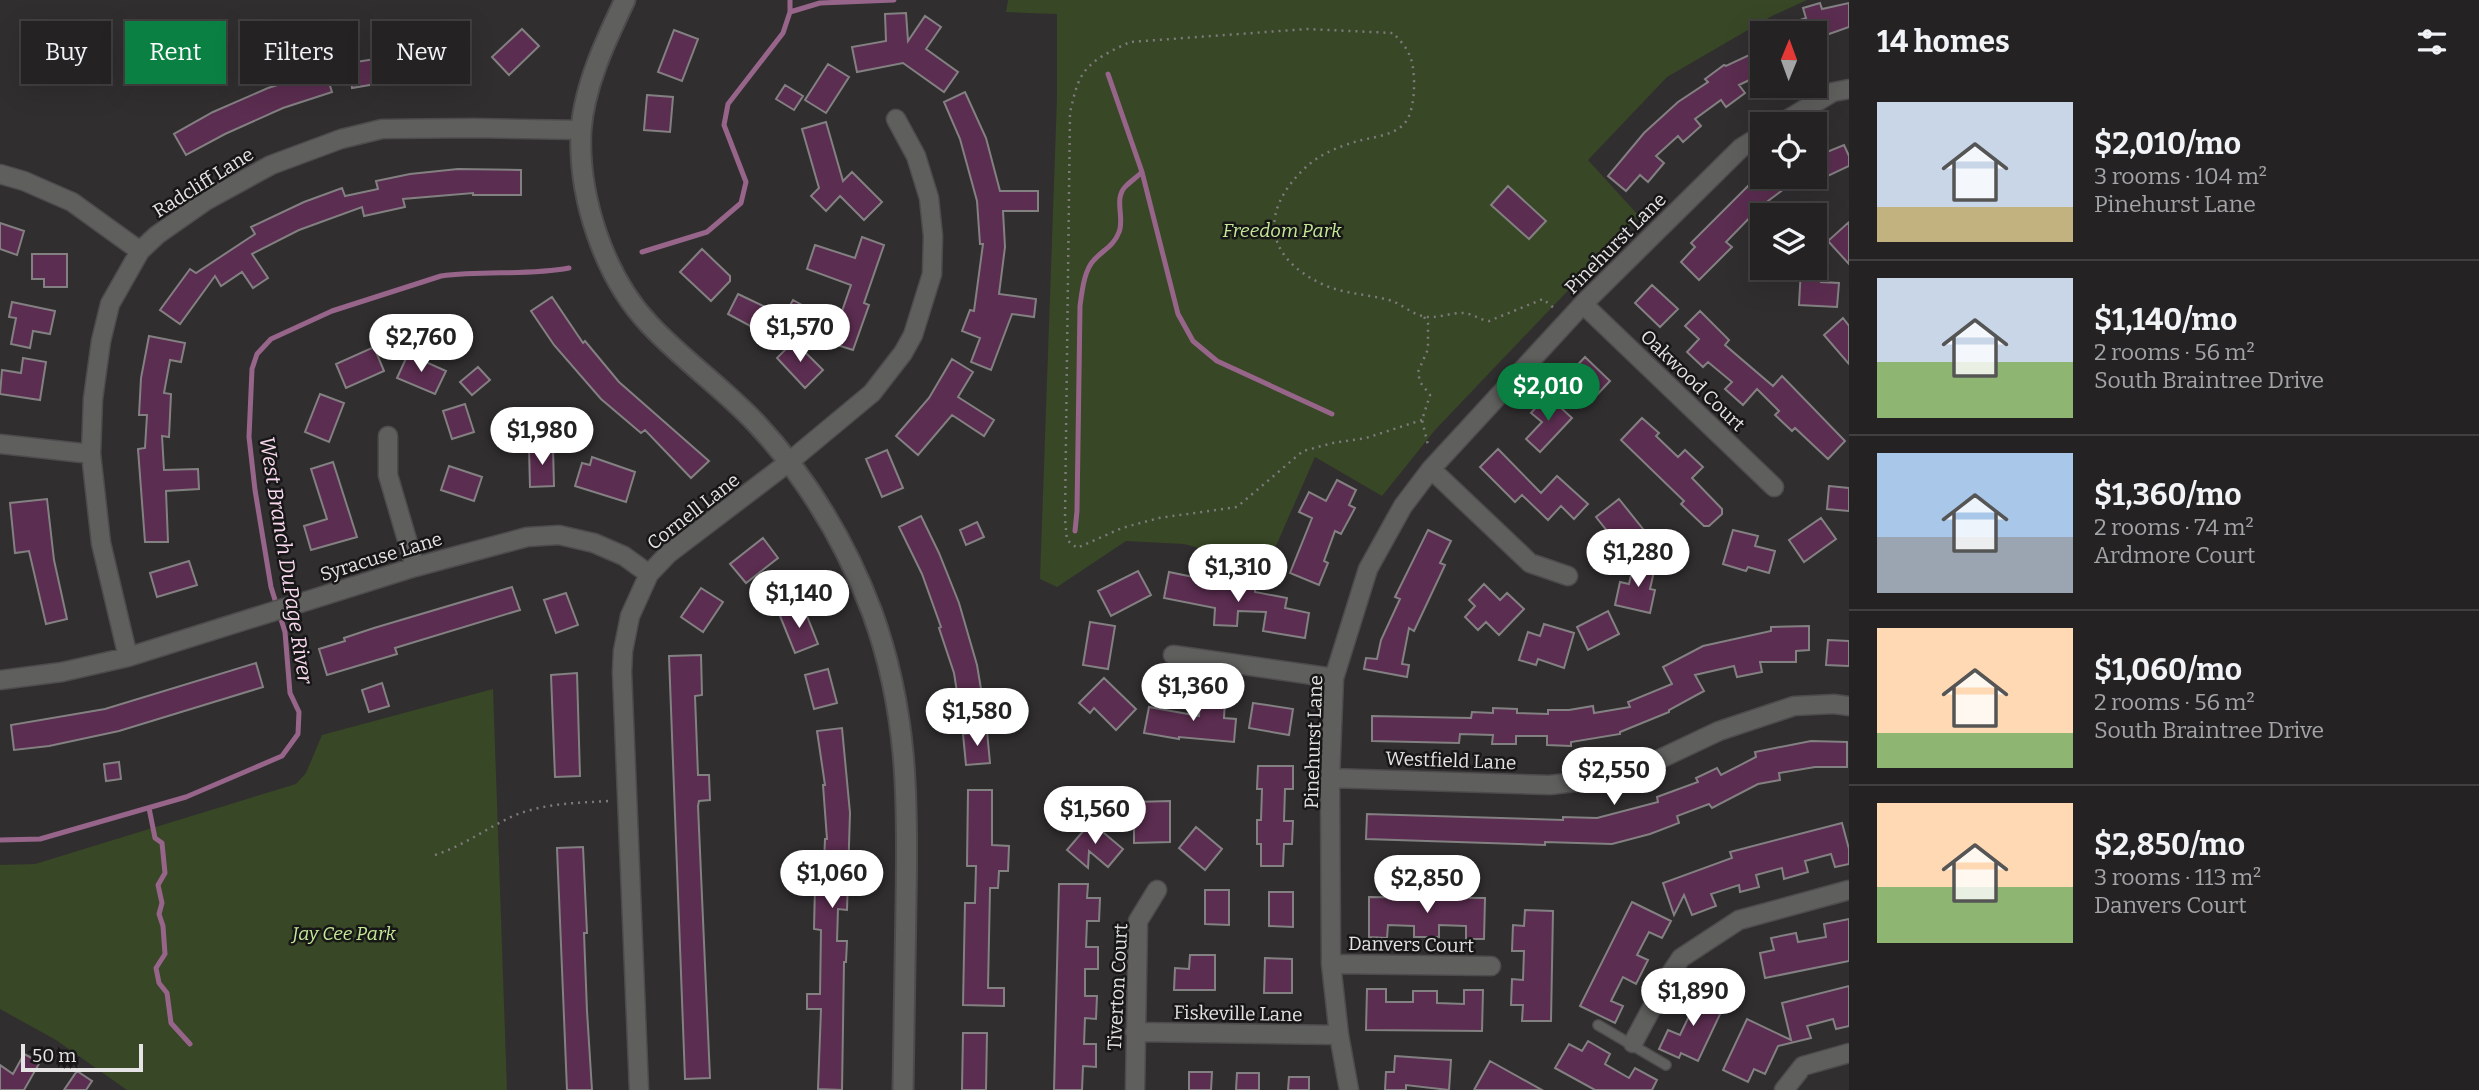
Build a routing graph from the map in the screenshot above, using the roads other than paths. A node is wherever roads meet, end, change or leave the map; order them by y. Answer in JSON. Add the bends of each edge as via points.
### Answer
{"nodes":[{"id":1,"x":625,"y":0,"type":"edge"},
{"id":2,"x":1849,"y":89,"type":"edge"},
{"id":3,"x":1800,"y":112,"type":"edge"},
{"id":4,"x":897,"y":119,"type":"dead end"},
{"id":5,"x":582,"y":130,"type":"junction"},
{"id":6,"x":1750,"y":142,"type":"edge"},
{"id":7,"x":0,"y":174,"type":"edge"},
{"id":8,"x":140,"y":251,"type":"junction"},
{"id":9,"x":1583,"y":304,"type":"junction"},
{"id":10,"x":388,"y":436,"type":"dead end"},
{"id":11,"x":0,"y":444,"type":"edge"},
{"id":12,"x":90,"y":454,"type":"junction"},
{"id":13,"x":789,"y":463,"type":"junction"},
{"id":14,"x":1431,"y":469,"type":"junction"},
{"id":15,"x":1774,"y":487,"type":"dead end"},
{"id":16,"x":415,"y":567,"type":"junction"},
{"id":17,"x":649,"y":574,"type":"junction"},
{"id":18,"x":1567,"y":576,"type":"dead end"},
{"id":19,"x":1173,"y":655,"type":"dead end"},
{"id":20,"x":128,"y":656,"type":"junction"},
{"id":21,"x":1334,"y":678,"type":"junction"},
{"id":22,"x":0,"y":680,"type":"edge"},
{"id":23,"x":1849,"y":706,"type":"edge"},
{"id":24,"x":1330,"y":778,"type":"junction"},
{"id":25,"x":1157,"y":890,"type":"dead end"},
{"id":26,"x":1849,"y":890,"type":"edge"},
{"id":27,"x":1331,"y":964,"type":"junction"},
{"id":28,"x":1491,"y":966,"type":"dead end"},
{"id":29,"x":1598,"y":1024,"type":"dead end"},
{"id":30,"x":1135,"y":1032,"type":"junction"},
{"id":31,"x":1339,"y":1035,"type":"junction"},
{"id":32,"x":1633,"y":1044,"type":"junction"},
{"id":33,"x":1849,"y":1053,"type":"edge"},
{"id":34,"x":1666,"y":1065,"type":"dead end"},
{"id":35,"x":639,"y":1090,"type":"edge"},
{"id":36,"x":903,"y":1090,"type":"edge"},
{"id":37,"x":1135,"y":1090,"type":"edge"},
{"id":38,"x":1349,"y":1090,"type":"edge"},
{"id":39,"x":1784,"y":1090,"type":"edge"}],
"edges":[{"from":1,"to":5,"type":"street","via":[[592,80]]},
{"from":2,"to":3,"type":"street","via":[[1833,92]]},
{"from":4,"to":13,"type":"street","name":"Cornell Lane","via":[[916,156],[929,198],[933,236],[932,274],[913,335],[872,393]]},
{"from":5,"to":8,"type":"street","name":"Radcliff Lane","via":[[382,130],[341,139],[271,164],[218,194]]},
{"from":5,"to":13,"type":"street","via":[[592,217],[621,289],[648,323],[739,405]]},
{"from":6,"to":9,"type":"street","name":"Pinehurst Lane"},
{"from":7,"to":8,"type":"street","via":[[72,202]]},
{"from":8,"to":12,"type":"street","name":"Radcliff Lane","via":[[110,304],[93,399]]},
{"from":9,"to":14,"type":"street","name":"Pinehurst Lane"},
{"from":9,"to":15,"type":"street","name":"Oakwood Court"},
{"from":10,"to":16,"type":"street","via":[[388,475]]},
{"from":11,"to":12,"type":"street"},
{"from":12,"to":20,"type":"street","name":"Radcliff Lane","via":[[101,543]]},
{"from":13,"to":17,"type":"street","name":"Cornell Lane","via":[[668,554]]},
{"from":13,"to":36,"type":"street","via":[[837,534],[856,574],[897,701],[908,814]]},
{"from":14,"to":18,"type":"street","via":[[1530,563]]},
{"from":14,"to":21,"type":"street","name":"Pinehurst Lane","via":[[1403,506],[1368,569]]},
{"from":16,"to":17,"type":"street","name":"Syracuse Lane","via":[[510,540],[551,535],[610,549]]},
{"from":16,"to":20,"type":"street","name":"Syracuse Lane"},
{"from":17,"to":35,"type":"street","name":"Cornell Lane","via":[[630,616],[623,651]]},
{"from":19,"to":21,"type":"street"},
{"from":20,"to":22,"type":"street","name":"Syracuse Lane"},
{"from":21,"to":24,"type":"street","name":"Pinehurst Lane"},
{"from":23,"to":24,"type":"street","name":"Westfield Lane","via":[[1794,706],[1719,731],[1624,776],[1550,785]]},
{"from":24,"to":27,"type":"street","name":"Pinehurst Lane"},
{"from":25,"to":30,"type":"street","name":"Tiverton Court","via":[[1138,921]]},
{"from":26,"to":32,"type":"street","via":[[1739,920],[1681,958]]},
{"from":27,"to":28,"type":"street","name":"Danvers Court"},
{"from":27,"to":31,"type":"street","name":"Pinehurst Lane"},
{"from":29,"to":32,"type":"lane"},
{"from":30,"to":31,"type":"street","name":"Fiskeville Lane"},
{"from":30,"to":37,"type":"street","name":"Tiverton Court"},
{"from":31,"to":38,"type":"street","name":"Pinehurst Lane"},
{"from":32,"to":34,"type":"lane"},
{"from":33,"to":39,"type":"street","via":[[1804,1066]]}]}
